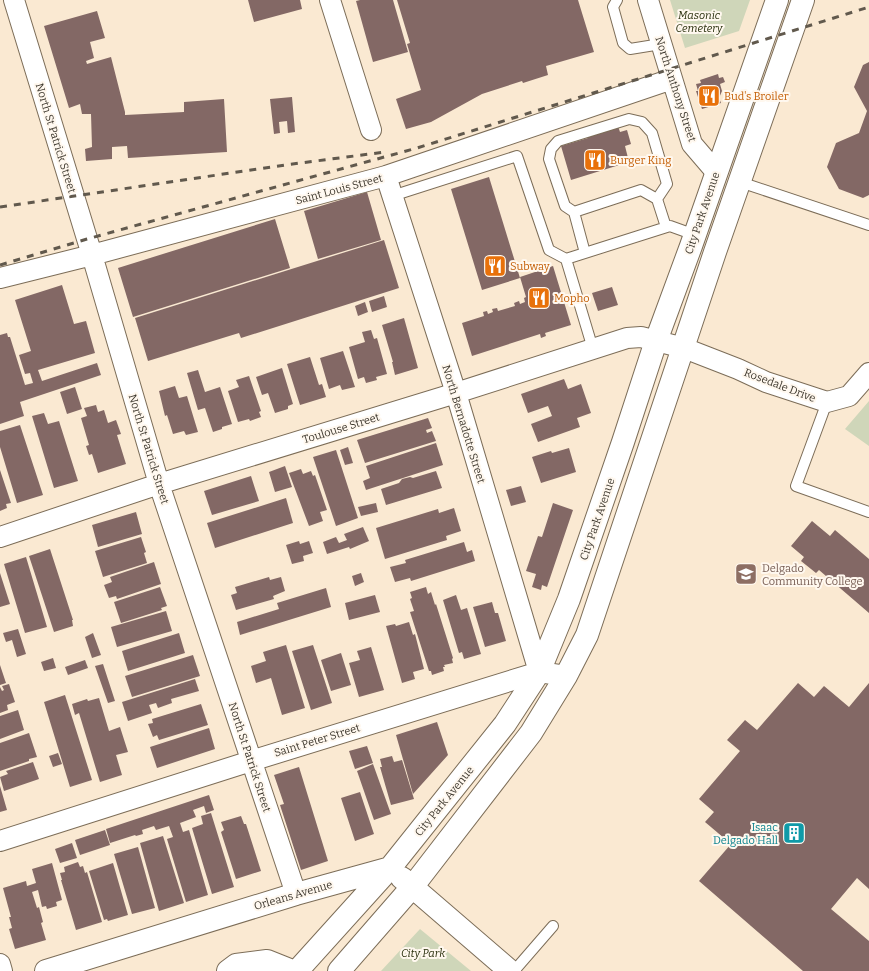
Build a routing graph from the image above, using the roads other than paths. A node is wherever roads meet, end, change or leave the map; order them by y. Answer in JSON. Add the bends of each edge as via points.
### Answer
{"nodes":[{"id":1,"x":330,"y":0,"type":"edge"},
{"id":2,"x":616,"y":0,"type":"edge"},
{"id":3,"x":648,"y":0,"type":"edge"},
{"id":4,"x":777,"y":0,"type":"edge"},
{"id":5,"x":803,"y":0,"type":"edge"},
{"id":6,"x":13,"y":2,"type":"edge"},
{"id":7,"x":661,"y":44,"type":"junction"},
{"id":8,"x":672,"y":79,"type":"junction"},
{"id":9,"x":371,"y":130,"type":"dead end"},
{"id":10,"x":716,"y":172,"type":"junction"},
{"id":11,"x":386,"y":176,"type":"junction"},
{"id":12,"x":740,"y":182,"type":"junction"},
{"id":13,"x":392,"y":196,"type":"junction"},
{"id":14,"x":657,"y":198,"type":"junction"},
{"id":15,"x":574,"y":212,"type":"junction"},
{"id":16,"x":869,"y":225,"type":"edge"},
{"id":17,"x":666,"y":227,"type":"junction"},
{"id":18,"x":693,"y":240,"type":"junction"},
{"id":19,"x":716,"y":252,"type":"junction"},
{"id":20,"x":585,"y":253,"type":"junction"},
{"id":21,"x":92,"y":255,"type":"junction"},
{"id":22,"x":566,"y":259,"type":"junction"},
{"id":23,"x":0,"y":278,"type":"edge"},
{"id":24,"x":656,"y":341,"type":"junction"},
{"id":25,"x":684,"y":348,"type":"junction"},
{"id":26,"x":593,"y":349,"type":"junction"},
{"id":27,"x":869,"y":373,"type":"edge"},
{"id":28,"x":456,"y":393,"type":"junction"},
{"id":29,"x":827,"y":402,"type":"junction"},
{"id":30,"x":159,"y":484,"type":"junction"},
{"id":31,"x":869,"y":512,"type":"edge"},
{"id":32,"x":0,"y":537,"type":"edge"},
{"id":33,"x":539,"y":672,"type":"junction"},
{"id":34,"x":566,"y":676,"type":"junction"},
{"id":35,"x":251,"y":760,"type":"junction"},
{"id":36,"x":0,"y":841,"type":"edge"},
{"id":37,"x":390,"y":868,"type":"junction"},
{"id":38,"x":375,"y":885,"type":"junction"},
{"id":39,"x":413,"y":886,"type":"junction"},
{"id":40,"x":296,"y":894,"type":"junction"},
{"id":41,"x":553,"y":926,"type":"dead end"},
{"id":42,"x":0,"y":964,"type":"edge"},
{"id":43,"x":2,"y":971,"type":"edge"},
{"id":44,"x":46,"y":971,"type":"edge"},
{"id":45,"x":228,"y":971,"type":"edge"},
{"id":46,"x":292,"y":971,"type":"edge"},
{"id":47,"x":297,"y":971,"type":"edge"},
{"id":48,"x":327,"y":971,"type":"edge"},
{"id":49,"x":339,"y":971,"type":"edge"},
{"id":50,"x":510,"y":971,"type":"edge"},
{"id":51,"x":514,"y":971,"type":"edge"}],
"edges":[{"from":1,"to":9,"type":"street"},
{"from":2,"to":7,"type":"lane","via":[[613,7],[623,44],[630,49]]},
{"from":3,"to":7,"type":"street","name":"North Anthony Street"},
{"from":4,"to":10,"type":"main road","name":"City Park Avenue"},
{"from":5,"to":12,"type":"main road"},
{"from":6,"to":21,"type":"street","name":"North St Patrick Street"},
{"from":7,"to":8,"type":"street","name":"North Anthony Street"},
{"from":8,"to":10,"type":"street","name":"North Anthony Street","via":[[692,144]]},
{"from":8,"to":11,"type":"street","name":"Saint Louis Street"},
{"from":10,"to":18,"type":"main road","name":"City Park Avenue"},
{"from":11,"to":13,"type":"street","name":"North Bernadotte Street"},
{"from":11,"to":21,"type":"street","name":"Saint Louis Street"},
{"from":12,"to":16,"type":"lane"},
{"from":12,"to":19,"type":"main road"},
{"from":13,"to":22,"type":"lane","via":[[517,156],[549,250]]},
{"from":13,"to":28,"type":"street","name":"North Bernadotte Street"},
{"from":14,"to":15,"type":"lane","via":[[641,190]]},
{"from":14,"to":15,"type":"lane","via":[[667,184],[652,133],[642,122],[629,119],[558,141],[551,149],[549,159],[565,206]]},
{"from":14,"to":17,"type":"lane"},
{"from":15,"to":20,"type":"lane"},
{"from":17,"to":18,"type":"lane","via":[[670,226]]},
{"from":17,"to":20,"type":"lane"},
{"from":18,"to":19,"type":"lane"},
{"from":18,"to":24,"type":"main road","name":"City Park Avenue"},
{"from":19,"to":25,"type":"main road"},
{"from":20,"to":22,"type":"lane"},
{"from":21,"to":23,"type":"street","name":"Saint Louis Street"},
{"from":21,"to":30,"type":"street","name":"North St Patrick Street"},
{"from":22,"to":26,"type":"lane"},
{"from":24,"to":25,"type":"street","name":"Toulouse Street"},
{"from":24,"to":26,"type":"street","name":"Toulouse Street","via":[[641,337],[627,338]]},
{"from":24,"to":33,"type":"main road","name":"City Park Avenue","via":[[569,599]]},
{"from":25,"to":29,"type":"street","name":"Rosedale Drive","via":[[766,382]]},
{"from":25,"to":34,"type":"main road","via":[[587,635]]},
{"from":26,"to":28,"type":"street","name":"Toulouse Street"},
{"from":27,"to":29,"type":"street","name":"Rosedale Drive","via":[[849,396]]},
{"from":28,"to":30,"type":"street","name":"Toulouse Street"},
{"from":28,"to":33,"type":"street","name":"North Bernadotte Street"},
{"from":29,"to":31,"type":"lane","via":[[796,486]]},
{"from":30,"to":32,"type":"street","name":"Toulouse Street"},
{"from":30,"to":35,"type":"street","name":"North St Patrick Street"},
{"from":33,"to":34,"type":"street","name":"Saint Peter Street"},
{"from":33,"to":35,"type":"street","name":"Saint Peter Street"},
{"from":33,"to":37,"type":"main road","name":"City Park Avenue","via":[[505,724]]},
{"from":34,"to":39,"type":"main road","via":[[531,733]]},
{"from":35,"to":36,"type":"street","name":"Saint Peter Street"},
{"from":35,"to":40,"type":"street","name":"North St Patrick Street"},
{"from":37,"to":38,"type":"main road","name":"City Park Avenue"},
{"from":37,"to":39,"type":"main road"},
{"from":37,"to":40,"type":"main road","name":"Orleans Avenue"},
{"from":38,"to":47,"type":"main road","name":"City Park Avenue"},
{"from":38,"to":48,"type":"main road","via":[[335,951]]},
{"from":39,"to":49,"type":"main road"},
{"from":39,"to":50,"type":"main road"},
{"from":40,"to":44,"type":"main road","name":"Orleans Avenue"},
{"from":41,"to":51,"type":"lane"},
{"from":42,"to":43,"type":"street"},
{"from":45,"to":46,"type":"main road","via":[[236,965],[268,961]]}]}
